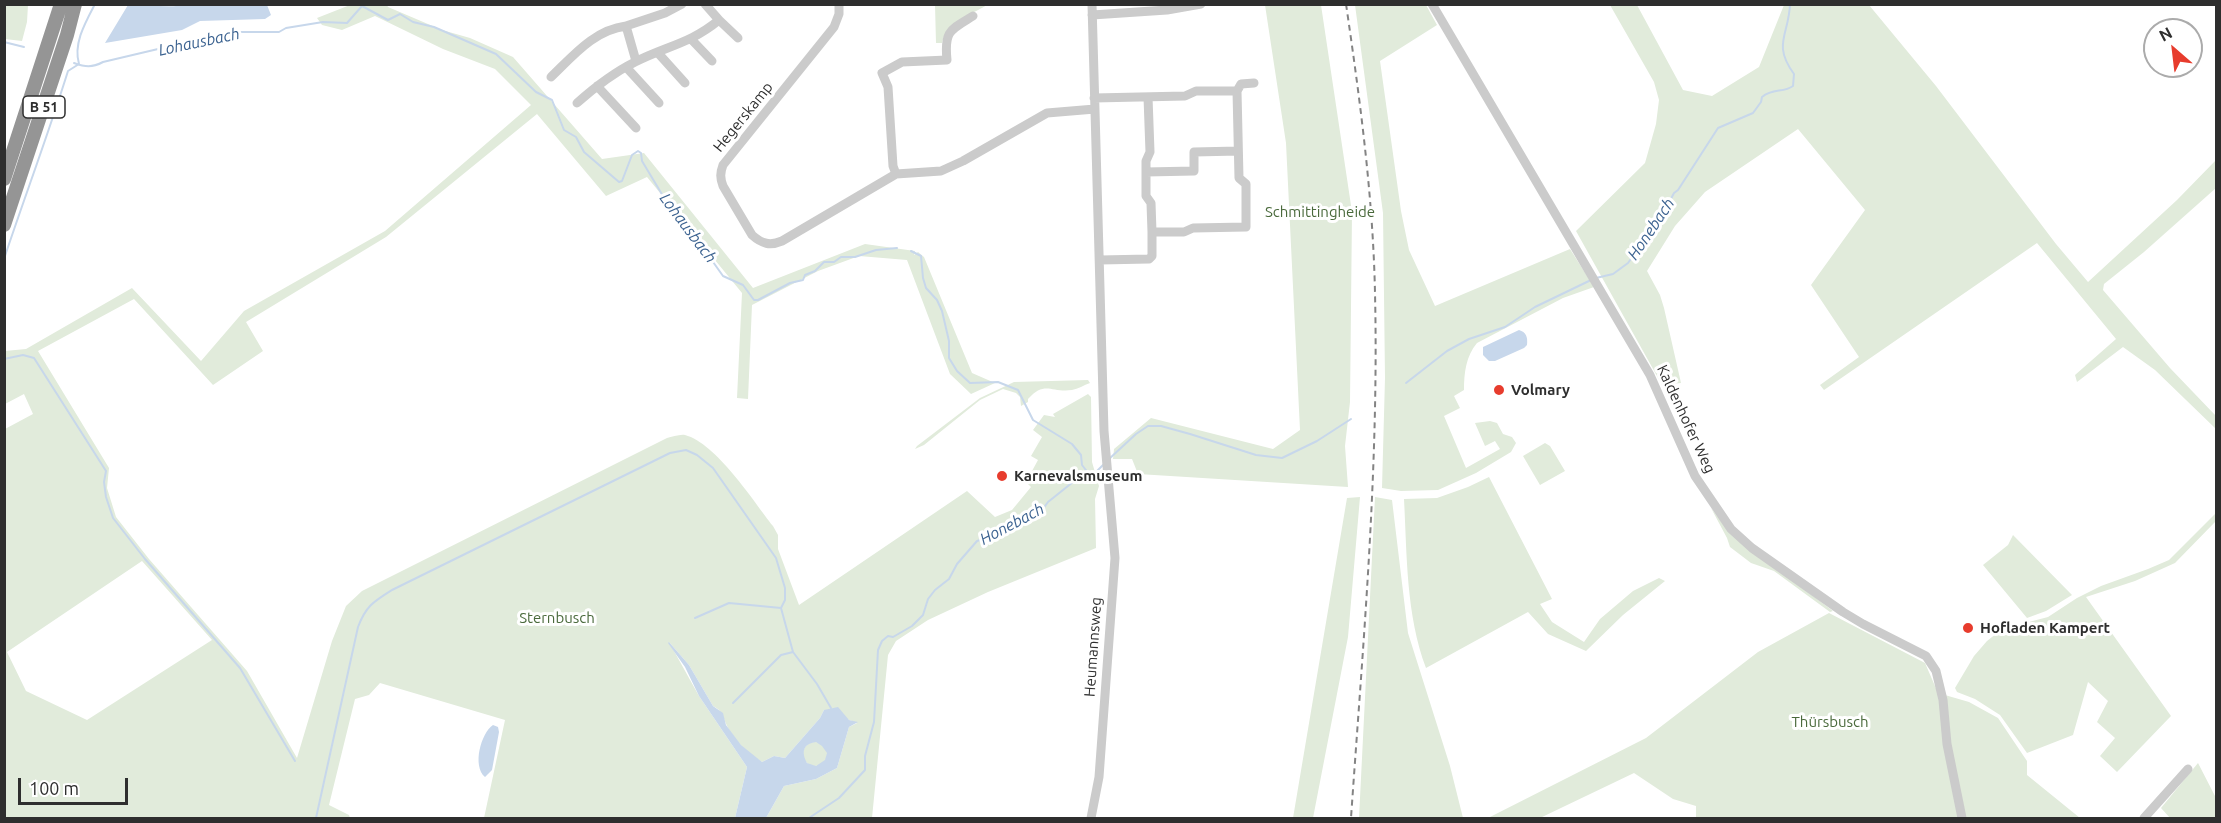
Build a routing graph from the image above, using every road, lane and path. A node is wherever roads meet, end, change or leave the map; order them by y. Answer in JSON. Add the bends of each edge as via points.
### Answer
{"nodes":[{"id":1,"x":55,"y":4,"type":"edge"},
{"id":2,"x":62,"y":4,"type":"edge"},
{"id":3,"x":75,"y":4,"type":"edge"},
{"id":4,"x":87,"y":4,"type":"edge"},
{"id":5,"x":682,"y":4,"type":"edge"},
{"id":6,"x":705,"y":4,"type":"edge"},
{"id":7,"x":838,"y":4,"type":"edge"},
{"id":8,"x":1201,"y":4,"type":"edge"},
{"id":9,"x":1432,"y":4,"type":"edge"},
{"id":10,"x":1092,"y":10,"type":"edge"},
{"id":11,"x":973,"y":16,"type":"dead end"},
{"id":12,"x":719,"y":20,"type":"junction"},
{"id":13,"x":56,"y":26,"type":"junction"},
{"id":14,"x":626,"y":26,"type":"junction"},
{"id":15,"x":67,"y":35,"type":"junction"},
{"id":16,"x":738,"y":38,"type":"dead end"},
{"id":17,"x":691,"y":39,"type":"junction"},
{"id":18,"x":658,"y":53,"type":"junction"},
{"id":19,"x":636,"y":61,"type":"junction"},
{"id":20,"x":712,"y":61,"type":"dead end"},
{"id":21,"x":626,"y":67,"type":"junction"},
{"id":22,"x":551,"y":77,"type":"dead end"},
{"id":23,"x":685,"y":83,"type":"dead end"},
{"id":24,"x":1254,"y":83,"type":"dead end"},
{"id":25,"x":597,"y":86,"type":"junction"},
{"id":26,"x":1237,"y":91,"type":"junction"},
{"id":27,"x":1148,"y":97,"type":"junction"},
{"id":28,"x":1094,"y":98,"type":"junction"},
{"id":29,"x":577,"y":103,"type":"dead end"},
{"id":30,"x":658,"y":103,"type":"dead end"},
{"id":31,"x":1095,"y":109,"type":"junction"},
{"id":32,"x":636,"y":128,"type":"dead end"},
{"id":33,"x":1238,"y":151,"type":"junction"},
{"id":34,"x":1146,"y":172,"type":"junction"},
{"id":35,"x":896,"y":174,"type":"junction"},
{"id":36,"x":4,"y":179,"type":"edge"},
{"id":37,"x":4,"y":225,"type":"edge"},
{"id":38,"x":1152,"y":232,"type":"junction"},
{"id":39,"x":1100,"y":260,"type":"junction"},
{"id":40,"x":2188,"y":769,"type":"dead end"},
{"id":41,"x":1091,"y":819,"type":"edge"},
{"id":42,"x":1962,"y":819,"type":"edge"},
{"id":43,"x":2144,"y":819,"type":"edge"}],
"edges":[{"from":1,"to":13,"type":"highway"},
{"from":2,"to":13,"type":"highway","number":"B 51"},
{"from":3,"to":15,"type":"highway","number":"B 51"},
{"from":4,"to":15,"type":"highway"},
{"from":5,"to":14,"type":"street"},
{"from":6,"to":12,"type":"street"},
{"from":7,"to":35,"type":"street","name":"Hegerskamp","via":[[834,27],[723,165],[723,186],[752,235],[766,244],[774,244]]},
{"from":8,"to":10,"type":"street","via":[[1167,10]]},
{"from":9,"to":42,"type":"street","name":"Kaldenhofer Weg","via":[[1658,389],[1695,476],[1731,529],[1843,612],[1926,656],[1936,671]]},
{"from":10,"to":28,"type":"street"},
{"from":11,"to":35,"type":"street","via":[[946,37],[952,60],[902,62],[882,73],[888,87]]},
{"from":12,"to":16,"type":"street"},
{"from":12,"to":17,"type":"street"},
{"from":13,"to":36,"type":"highway","number":"B 51"},
{"from":14,"to":19,"type":"street"},
{"from":14,"to":22,"type":"street","via":[[594,37]]},
{"from":15,"to":37,"type":"highway","number":"B 51"},
{"from":17,"to":18,"type":"street"},
{"from":17,"to":20,"type":"street"},
{"from":18,"to":19,"type":"street"},
{"from":18,"to":23,"type":"street"},
{"from":19,"to":21,"type":"street"},
{"from":21,"to":25,"type":"street"},
{"from":21,"to":30,"type":"street"},
{"from":24,"to":26,"type":"street","via":[[1241,84]]},
{"from":25,"to":29,"type":"street"},
{"from":25,"to":32,"type":"street"},
{"from":26,"to":27,"type":"street"},
{"from":26,"to":33,"type":"street"},
{"from":27,"to":28,"type":"street"},
{"from":27,"to":34,"type":"street","via":[[1150,152]]},
{"from":28,"to":31,"type":"street"},
{"from":31,"to":35,"type":"street","name":"Hegerskamp","via":[[1047,113],[941,171]]},
{"from":31,"to":39,"type":"street"},
{"from":33,"to":34,"type":"street","via":[[1194,152],[1194,171]]},
{"from":33,"to":38,"type":"street","via":[[1239,178],[1246,184],[1246,227]]},
{"from":34,"to":38,"type":"street"},
{"from":38,"to":39,"type":"street","via":[[1149,259]]},
{"from":39,"to":41,"type":"street","name":"Heumannsweg","via":[[1106,455],[1115,558],[1099,777]]},
{"from":40,"to":43,"type":"street"}]}
